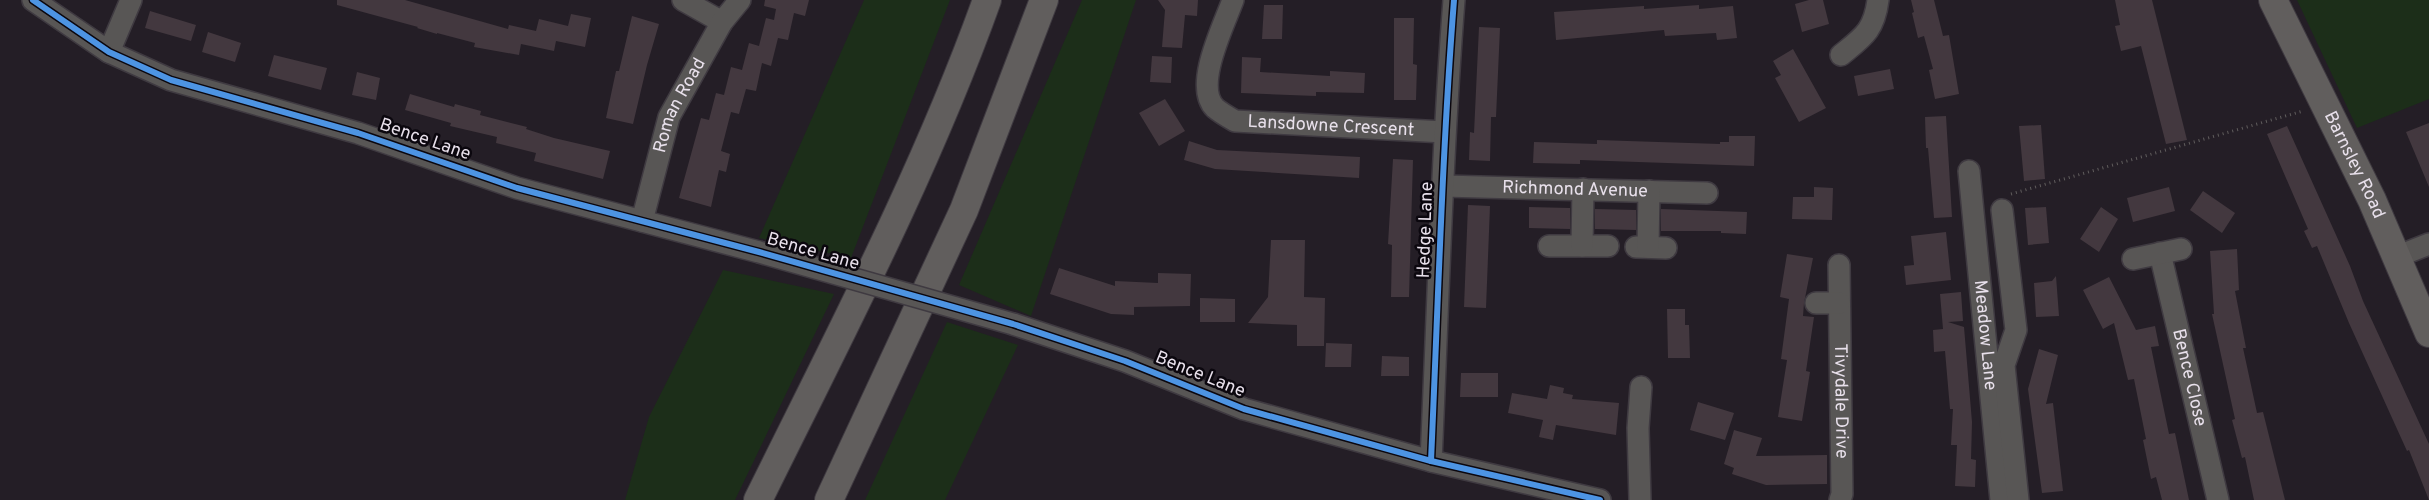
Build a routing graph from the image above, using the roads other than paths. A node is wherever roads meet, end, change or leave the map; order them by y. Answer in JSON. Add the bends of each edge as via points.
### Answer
{"nodes":[{"id":1,"x":33,"y":0,"type":"edge"},
{"id":2,"x":130,"y":0,"type":"edge"},
{"id":3,"x":683,"y":0,"type":"edge"},
{"id":4,"x":740,"y":0,"type":"edge"},
{"id":5,"x":987,"y":0,"type":"edge"},
{"id":6,"x":1044,"y":0,"type":"edge"},
{"id":7,"x":1233,"y":0,"type":"edge"},
{"id":8,"x":1454,"y":0,"type":"edge"},
{"id":9,"x":1878,"y":0,"type":"edge"},
{"id":10,"x":2273,"y":0,"type":"edge"},
{"id":11,"x":722,"y":22,"type":"junction"},
{"id":12,"x":108,"y":52,"type":"junction"},
{"id":13,"x":1841,"y":56,"type":"dead end"},
{"id":14,"x":1444,"y":132,"type":"junction"},
{"id":15,"x":1969,"y":170,"type":"dead end"},
{"id":16,"x":1444,"y":186,"type":"junction"},
{"id":17,"x":1583,"y":189,"type":"junction"},
{"id":18,"x":1649,"y":191,"type":"junction"},
{"id":19,"x":1707,"y":192,"type":"dead end"},
{"id":20,"x":2002,"y":210,"type":"dead end"},
{"id":21,"x":642,"y":221,"type":"junction"},
{"id":22,"x":2429,"y":244,"type":"edge"},
{"id":23,"x":1549,"y":246,"type":"dead end"},
{"id":24,"x":1582,"y":246,"type":"junction"},
{"id":25,"x":1608,"y":246,"type":"dead end"},
{"id":26,"x":1650,"y":247,"type":"dead end"},
{"id":27,"x":2181,"y":249,"type":"dead end"},
{"id":28,"x":2160,"y":253,"type":"junction"},
{"id":29,"x":2396,"y":257,"type":"junction"},
{"id":30,"x":2133,"y":259,"type":"dead end"},
{"id":31,"x":1839,"y":265,"type":"dead end"},
{"id":32,"x":1816,"y":302,"type":"dead end"},
{"id":33,"x":1839,"y":302,"type":"junction"},
{"id":34,"x":2429,"y":333,"type":"edge"},
{"id":35,"x":1641,"y":387,"type":"dead end"},
{"id":36,"x":1431,"y":461,"type":"junction"},
{"id":37,"x":758,"y":500,"type":"edge"},
{"id":38,"x":829,"y":500,"type":"edge"},
{"id":39,"x":1600,"y":500,"type":"edge"},
{"id":40,"x":1640,"y":500,"type":"edge"},
{"id":41,"x":1840,"y":500,"type":"edge"},
{"id":42,"x":2001,"y":500,"type":"edge"},
{"id":43,"x":2018,"y":500,"type":"edge"},
{"id":44,"x":2218,"y":500,"type":"edge"}],
"edges":[{"from":1,"to":12,"type":"street","name":"Bence Lane"},
{"from":2,"to":12,"type":"street"},
{"from":3,"to":11,"type":"street"},
{"from":4,"to":11,"type":"street","name":"Roman Road"},
{"from":5,"to":37,"type":"highway","via":[[900,211]]},
{"from":6,"to":38,"type":"highway","via":[[964,210]]},
{"from":7,"to":14,"type":"street","name":"Lansdowne Crescent","via":[[1209,68],[1206,89],[1214,107],[1235,121]]},
{"from":8,"to":14,"type":"street","name":"Hedge Lane"},
{"from":9,"to":13,"type":"street","via":[[1876,18],[1868,32]]},
{"from":10,"to":29,"type":"highway","name":"Barnsley Road","via":[[2372,200]]},
{"from":11,"to":21,"type":"street","name":"Roman Road","via":[[669,117]]},
{"from":12,"to":21,"type":"street","name":"Bence Lane","via":[[171,80],[358,133],[517,188]]},
{"from":14,"to":16,"type":"street","name":"Hedge Lane"},
{"from":15,"to":42,"type":"street","name":"Meadow Lane"},
{"from":16,"to":17,"type":"street","name":"Richmond Avenue"},
{"from":16,"to":36,"type":"street","name":"Hedge Lane"},
{"from":17,"to":18,"type":"street","name":"Richmond Avenue"},
{"from":17,"to":24,"type":"street"},
{"from":18,"to":19,"type":"street","name":"Richmond Avenue"},
{"from":18,"to":26,"type":"street"},
{"from":20,"to":43,"type":"street","name":"Meadow Lane","via":[[2016,330],[2004,365]]},
{"from":21,"to":36,"type":"street","name":"Bence Lane","bridge":true,"via":[[1013,324],[1125,361],[1244,409]]},
{"from":22,"to":29,"type":"street"},
{"from":23,"to":24,"type":"street"},
{"from":24,"to":25,"type":"street"},
{"from":27,"to":28,"type":"street"},
{"from":28,"to":30,"type":"street"},
{"from":28,"to":44,"type":"street","name":"Bence Close"},
{"from":29,"to":34,"type":"highway","name":"Barnsley Road"},
{"from":31,"to":33,"type":"street","name":"Tivydale Drive"},
{"from":32,"to":33,"type":"street"},
{"from":33,"to":41,"type":"street","name":"Tivydale Drive"},
{"from":35,"to":40,"type":"street","via":[[1638,428]]},
{"from":36,"to":39,"type":"street","name":"Bence Lane"}]}
